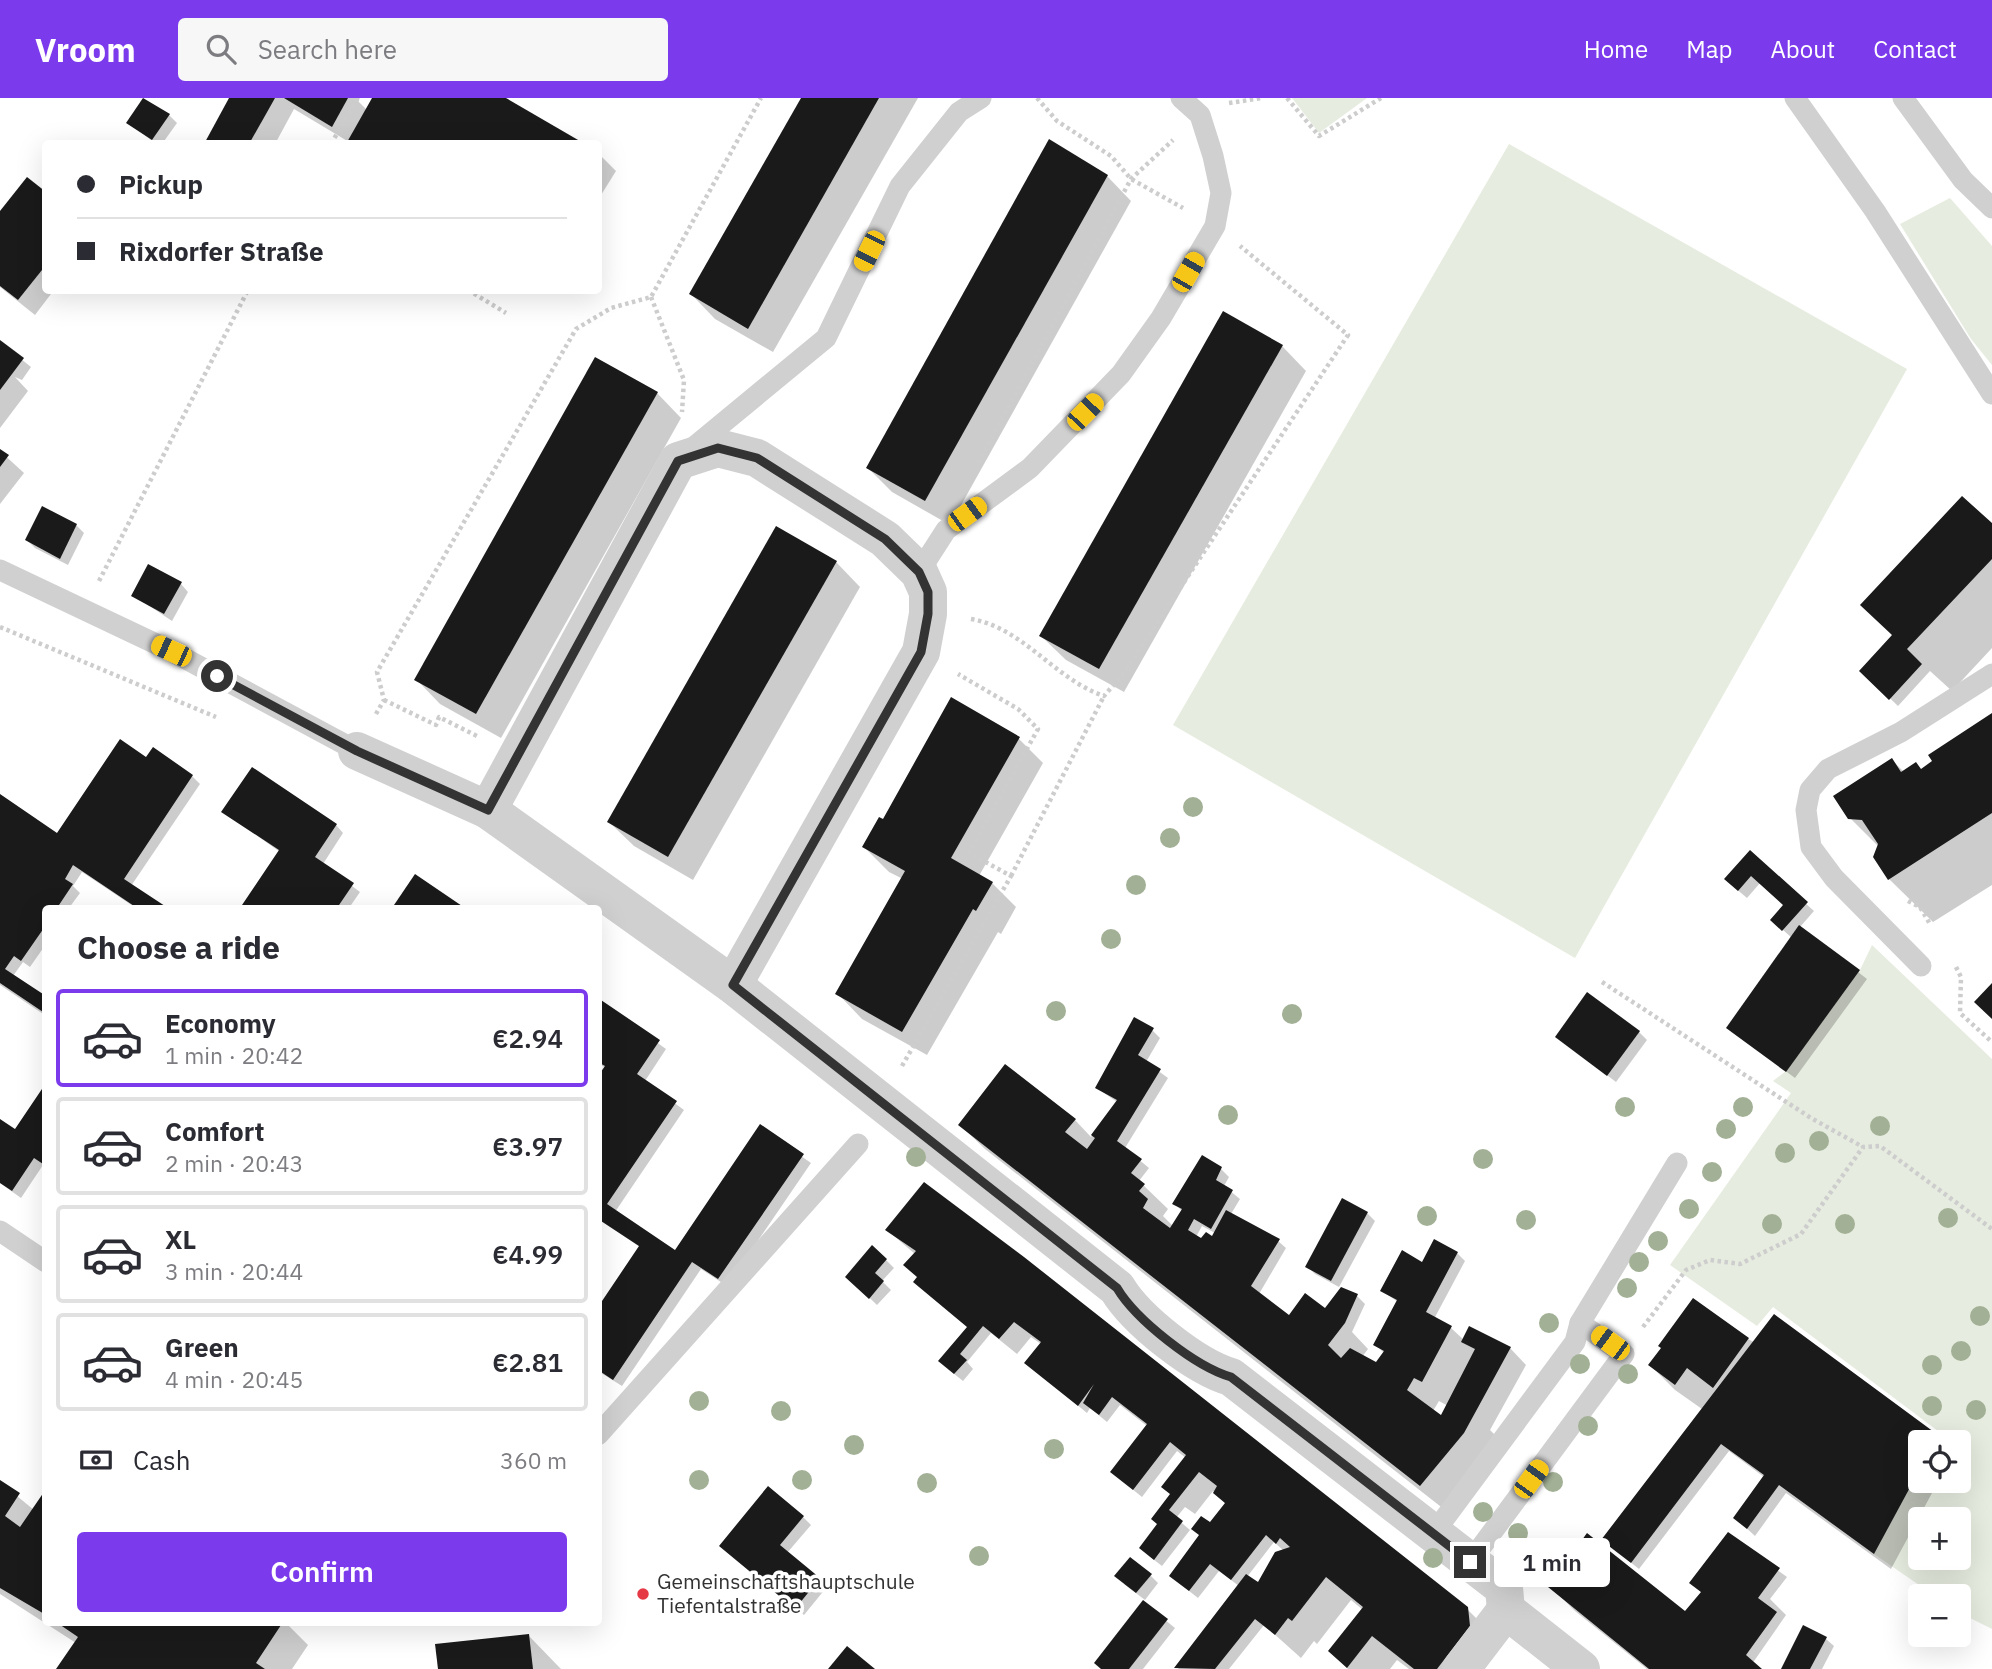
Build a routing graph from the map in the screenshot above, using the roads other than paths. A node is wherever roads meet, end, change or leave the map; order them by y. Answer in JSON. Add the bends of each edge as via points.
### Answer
{"nodes":[{"id":1,"x":981,"y":98,"type":"edge"},
{"id":2,"x":1181,"y":98,"type":"edge"},
{"id":3,"x":1795,"y":98,"type":"edge"},
{"id":4,"x":1903,"y":98,"type":"edge"},
{"id":5,"x":1992,"y":208,"type":"edge"},
{"id":6,"x":1992,"y":394,"type":"edge"},
{"id":7,"x":678,"y":461,"type":"junction"},
{"id":8,"x":0,"y":570,"type":"edge"},
{"id":9,"x":919,"y":572,"type":"junction"},
{"id":10,"x":1992,"y":674,"type":"edge"},
{"id":11,"x":357,"y":751,"type":"joint"},
{"id":12,"x":488,"y":810,"type":"junction"},
{"id":13,"x":1921,"y":966,"type":"dead end"},
{"id":14,"x":733,"y":985,"type":"junction"},
{"id":15,"x":858,"y":1143,"type":"dead end"},
{"id":16,"x":1677,"y":1163,"type":"dead end"},
{"id":17,"x":0,"y":1231,"type":"edge"},
{"id":18,"x":42,"y":1259,"type":"edge"},
{"id":19,"x":1580,"y":1323,"type":"junction"},
{"id":20,"x":602,"y":1431,"type":"edge"},
{"id":21,"x":1433,"y":1534,"type":"junction"},
{"id":22,"x":1470,"y":1562,"type":"junction"},
{"id":23,"x":1506,"y":1610,"type":"junction"},
{"id":24,"x":1461,"y":1669,"type":"edge"},
{"id":25,"x":1581,"y":1669,"type":"edge"}],
"edges":[{"from":1,"to":7,"type":"lane","via":[[959,112],[901,186],[826,338]]},
{"from":2,"to":9,"type":"lane","via":[[1200,115],[1221,193],[1215,226],[1161,318],[1121,374],[1030,468],[946,530]]},
{"from":3,"to":6,"type":"lane","via":[[1875,211]]},
{"from":4,"to":5,"type":"lane","via":[[1963,180]]},
{"from":7,"to":9,"type":"street","via":[[718,448],[757,458],[885,539]]},
{"from":7,"to":12,"type":"street"},
{"from":8,"to":11,"type":"lane","via":[[171,651]]},
{"from":9,"to":14,"type":"street","via":[[928,592],[921,652]]},
{"from":10,"to":13,"type":"lane","via":[[1901,732],[1828,769],[1811,790],[1806,810],[1811,847],[1834,878]]},
{"from":11,"to":12,"type":"street"},
{"from":12,"to":14,"type":"street"},
{"from":14,"to":21,"type":"street","via":[[1117,1288],[1128,1307],[1211,1371],[1231,1377]]},
{"from":15,"to":20,"type":"lane"},
{"from":16,"to":19,"type":"lane"},
{"from":17,"to":18,"type":"lane"},
{"from":19,"to":21,"type":"lane","via":[[1575,1342]]},
{"from":19,"to":22,"type":"lane","via":[[1624,1354]]},
{"from":21,"to":22,"type":"street"},
{"from":22,"to":23,"type":"street","via":[[1504,1588]]},
{"from":23,"to":24,"type":"street"},
{"from":23,"to":25,"type":"street"}]}
